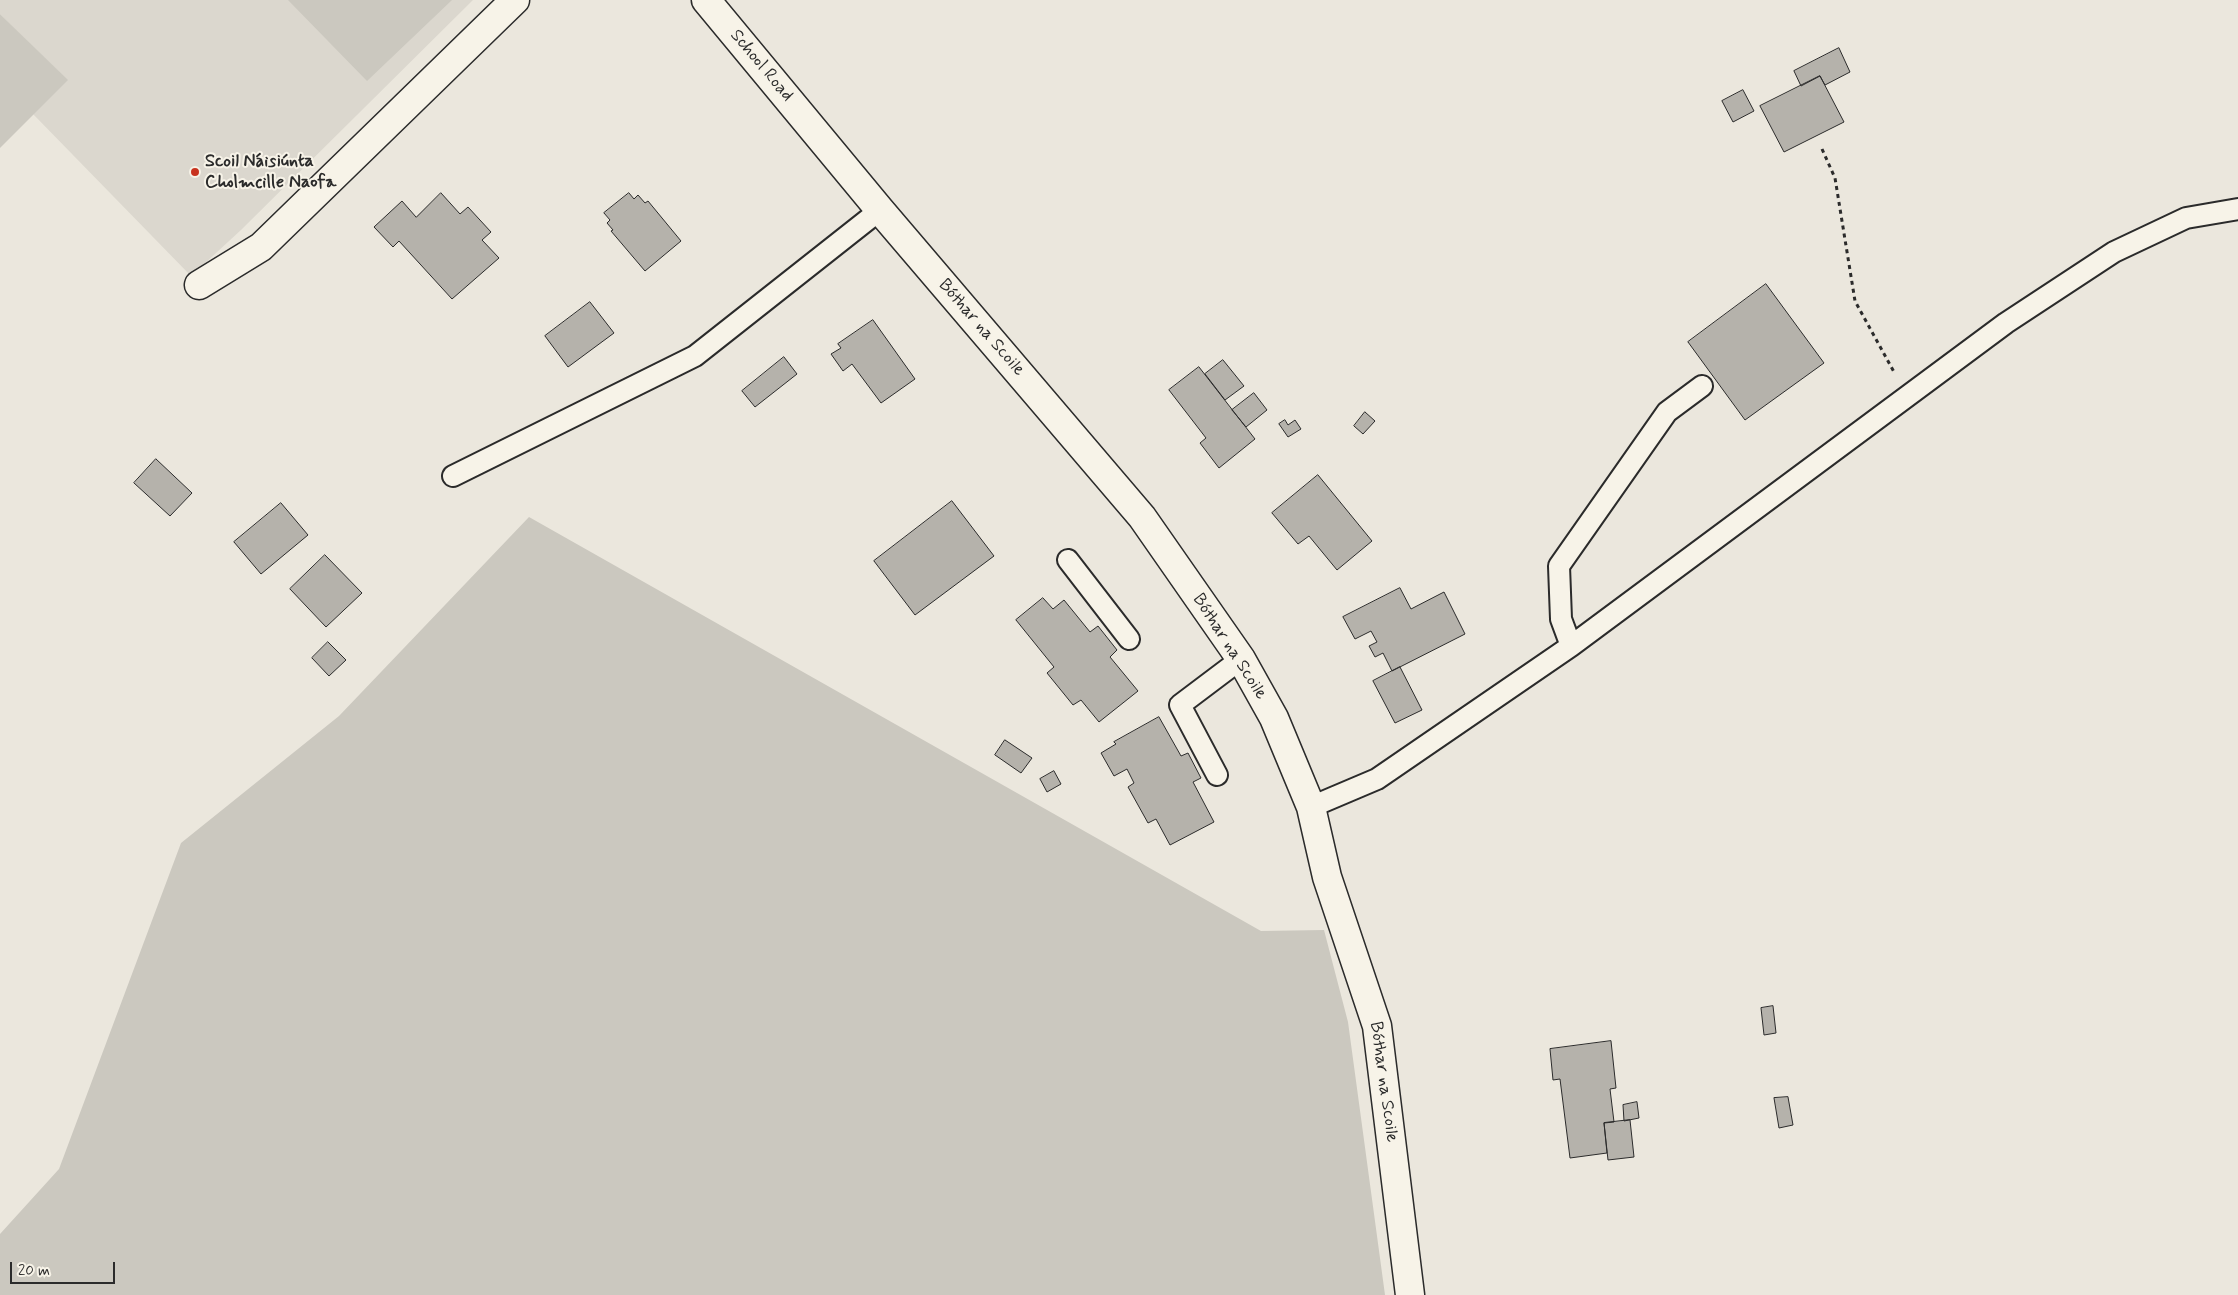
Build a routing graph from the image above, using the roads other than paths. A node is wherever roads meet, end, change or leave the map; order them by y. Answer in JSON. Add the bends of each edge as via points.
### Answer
{"nodes":[{"id":1,"x":515,"y":0,"type":"edge"},
{"id":2,"x":712,"y":8,"type":"edge"},
{"id":3,"x":804,"y":118,"type":"joint"},
{"id":4,"x":2238,"y":209,"type":"edge"},
{"id":5,"x":880,"y":210,"type":"junction"},
{"id":6,"x":199,"y":285,"type":"dead end"},
{"id":7,"x":1702,"y":386,"type":"dead end"},
{"id":8,"x":453,"y":476,"type":"dead end"},
{"id":9,"x":1068,"y":560,"type":"dead end"},
{"id":10,"x":1129,"y":639,"type":"dead end"},
{"id":11,"x":1571,"y":646,"type":"junction"},
{"id":12,"x":1241,"y":659,"type":"junction"},
{"id":13,"x":1217,"y":774,"type":"dead end"},
{"id":14,"x":1311,"y":807,"type":"junction"},
{"id":15,"x":1410,"y":1295,"type":"edge"}],
"edges":[{"from":1,"to":6,"type":"street","via":[[261,247]]},
{"from":2,"to":3,"type":"street","name":"School Road"},
{"from":3,"to":5,"type":"street","name":"Bóthar na Scoile"},
{"from":4,"to":11,"type":"lane","via":[[2186,218],[2114,252],[2006,323]]},
{"from":5,"to":8,"type":"lane","via":[[695,356]]},
{"from":5,"to":12,"type":"street","name":"Bóthar na Scoile","via":[[1142,517]]},
{"from":7,"to":11,"type":"lane","via":[[1667,412],[1559,566],[1560,619]]},
{"from":9,"to":10,"type":"lane"},
{"from":11,"to":14,"type":"lane","via":[[1377,779]]},
{"from":12,"to":13,"type":"lane","via":[[1180,705]]},
{"from":12,"to":14,"type":"street","name":"Bóthar na Scoile","via":[[1274,718]]},
{"from":14,"to":15,"type":"street","name":"Bóthar na Scoile","via":[[1327,877],[1378,1026]]}]}
